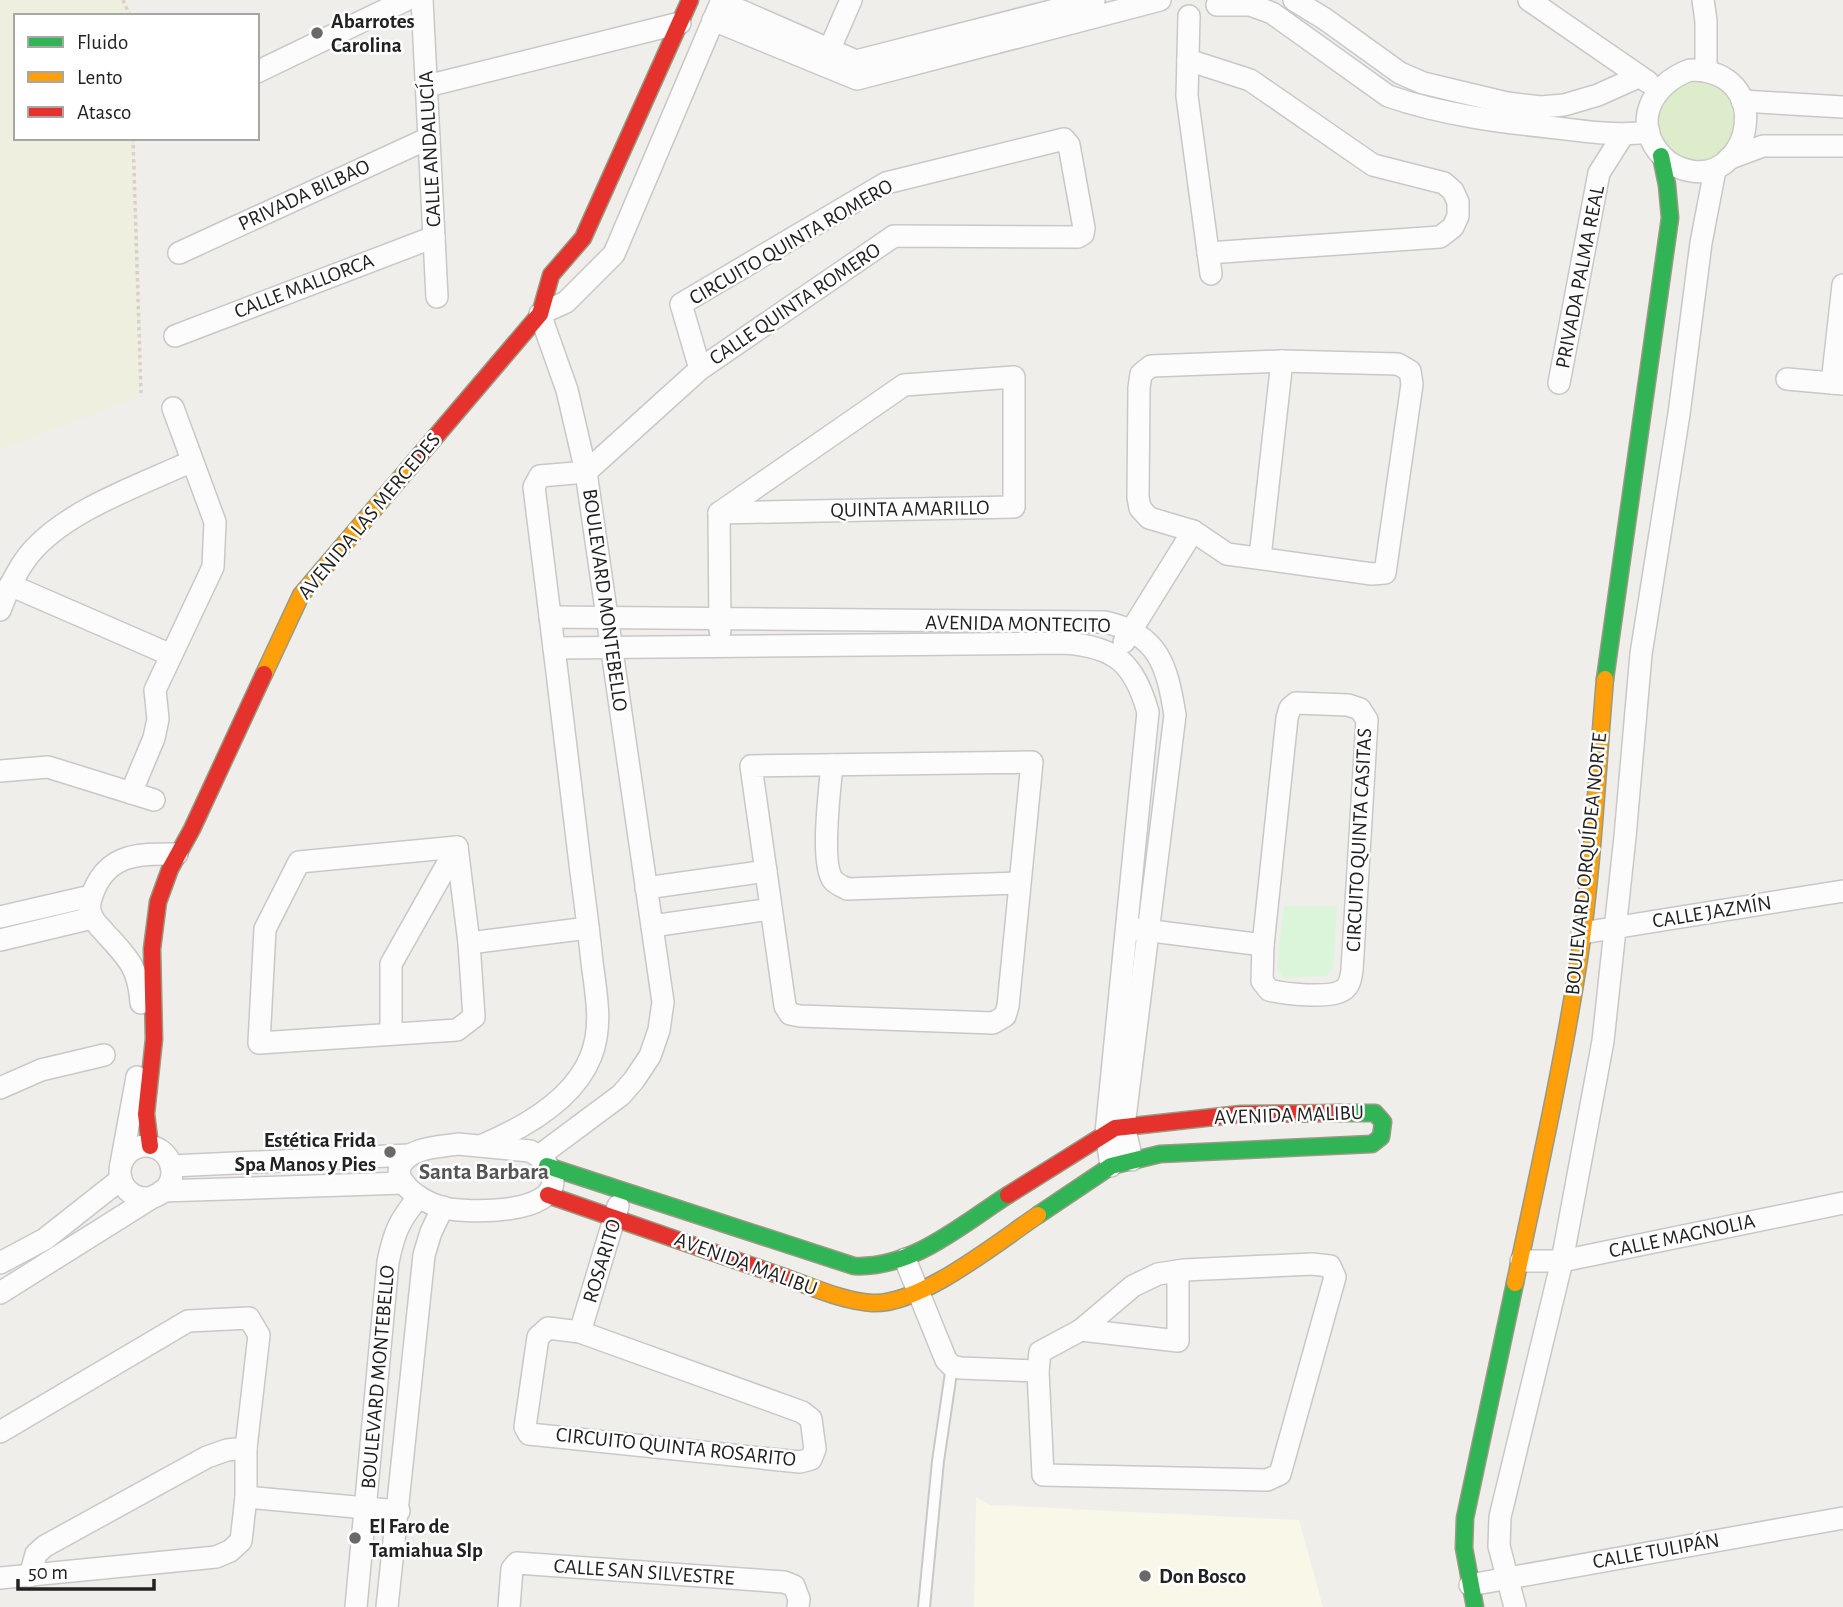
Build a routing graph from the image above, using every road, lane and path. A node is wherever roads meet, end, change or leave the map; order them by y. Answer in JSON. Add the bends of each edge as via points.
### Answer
{"nodes":[{"id":1,"x":405,"y":0,"type":"edge"},
{"id":2,"x":422,"y":0,"type":"edge"},
{"id":3,"x":690,"y":0,"type":"edge"},
{"id":4,"x":851,"y":0,"type":"edge"},
{"id":5,"x":1094,"y":0,"type":"edge"},
{"id":6,"x":1162,"y":0,"type":"edge"},
{"id":7,"x":1294,"y":0,"type":"edge"},
{"id":8,"x":1529,"y":0,"type":"edge"},
{"id":9,"x":1703,"y":0,"type":"edge"},
{"id":10,"x":1219,"y":2,"type":"edge"},
{"id":11,"x":1552,"y":7,"type":"edge"},
{"id":12,"x":718,"y":8,"type":"edge"},
{"id":13,"x":1189,"y":16,"type":"junction"},
{"id":14,"x":680,"y":23,"type":"junction"},
{"id":15,"x":826,"y":58,"type":"junction"},
{"id":16,"x":1188,"y":60,"type":"junction"},
{"id":17,"x":1706,"y":70,"type":"junction"},
{"id":18,"x":259,"y":71,"type":"edge"},
{"id":19,"x":1400,"y":73,"type":"junction"},
{"id":20,"x":1639,"y":77,"type":"junction"},
{"id":21,"x":426,"y":86,"type":"junction"},
{"id":22,"x":1660,"y":88,"type":"junction"},
{"id":23,"x":1388,"y":96,"type":"junction"},
{"id":24,"x":1742,"y":101,"type":"junction"},
{"id":25,"x":1843,"y":107,"type":"edge"},
{"id":26,"x":1649,"y":132,"type":"junction"},
{"id":27,"x":1623,"y":135,"type":"junction"},
{"id":28,"x":429,"y":138,"type":"junction"},
{"id":29,"x":1063,"y":139,"type":"joint"},
{"id":30,"x":133,"y":140,"type":"edge"},
{"id":31,"x":1843,"y":146,"type":"edge"},
{"id":32,"x":1661,"y":156,"type":"junction"},
{"id":33,"x":1721,"y":164,"type":"junction"},
{"id":34,"x":434,"y":237,"type":"junction"},
{"id":35,"x":179,"y":253,"type":"dead end"},
{"id":36,"x":1843,"y":285,"type":"edge"},
{"id":37,"x":437,"y":297,"type":"dead end"},
{"id":38,"x":681,"y":304,"type":"joint"},
{"id":39,"x":540,"y":314,"type":"junction"},
{"id":40,"x":175,"y":336,"type":"dead end"},
{"id":41,"x":1282,"y":361,"type":"junction"},
{"id":42,"x":700,"y":369,"type":"junction"},
{"id":43,"x":1787,"y":380,"type":"dead end"},
{"id":44,"x":1559,"y":383,"type":"dead end"},
{"id":45,"x":1837,"y":384,"type":"edge"},
{"id":46,"x":141,"y":393,"type":"dead end"},
{"id":47,"x":173,"y":408,"type":"dead end"},
{"id":48,"x":192,"y":461,"type":"junction"},
{"id":49,"x":586,"y":472,"type":"junction"},
{"id":50,"x":719,"y":513,"type":"junction"},
{"id":51,"x":1193,"y":531,"type":"junction"},
{"id":52,"x":1260,"y":557,"type":"junction"},
{"id":53,"x":10,"y":585,"type":"junction"},
{"id":54,"x":0,"y":610,"type":"edge"},
{"id":55,"x":550,"y":617,"type":"junction"},
{"id":56,"x":607,"y":617,"type":"junction"},
{"id":57,"x":719,"y":619,"type":"junction"},
{"id":58,"x":1132,"y":631,"type":"junction"},
{"id":59,"x":720,"y":647,"type":"junction"},
{"id":60,"x":554,"y":648,"type":"junction"},
{"id":61,"x":612,"y":648,"type":"junction"},
{"id":62,"x":1115,"y":654,"type":"junction"},
{"id":63,"x":172,"y":655,"type":"junction"},
{"id":64,"x":832,"y":765,"type":"junction"},
{"id":65,"x":0,"y":771,"type":"edge"},
{"id":66,"x":131,"y":793,"type":"junction"},
{"id":67,"x":154,"y":800,"type":"dead end"},
{"id":68,"x":457,"y":847,"type":"junction"},
{"id":69,"x":177,"y":854,"type":"junction"},
{"id":70,"x":766,"y":871,"type":"junction"},
{"id":71,"x":1019,"y":883,"type":"junction"},
{"id":72,"x":646,"y":888,"type":"junction"},
{"id":73,"x":1843,"y":891,"type":"edge"},
{"id":74,"x":92,"y":896,"type":"junction"},
{"id":75,"x":771,"y":909,"type":"junction"},
{"id":76,"x":0,"y":917,"type":"edge"},
{"id":77,"x":92,"y":918,"type":"junction"},
{"id":78,"x":652,"y":926,"type":"junction"},
{"id":79,"x":1616,"y":927,"type":"junction"},
{"id":80,"x":588,"y":928,"type":"junction"},
{"id":81,"x":1126,"y":928,"type":"junction"},
{"id":82,"x":1148,"y":930,"type":"junction"},
{"id":83,"x":1581,"y":933,"type":"junction"},
{"id":84,"x":0,"y":940,"type":"edge"},
{"id":85,"x":469,"y":943,"type":"junction"},
{"id":86,"x":1262,"y":945,"type":"junction"},
{"id":87,"x":152,"y":949,"type":"junction"},
{"id":88,"x":130,"y":960,"type":"junction"},
{"id":89,"x":391,"y":1034,"type":"junction"},
{"id":90,"x":104,"y":1055,"type":"dead end"},
{"id":91,"x":0,"y":1088,"type":"edge"},
{"id":92,"x":1115,"y":1129,"type":"junction"},
{"id":93,"x":483,"y":1145,"type":"junction"},
{"id":94,"x":150,"y":1146,"type":"junction"},
{"id":95,"x":409,"y":1155,"type":"junction"},
{"id":96,"x":1132,"y":1160,"type":"junction"},
{"id":97,"x":543,"y":1161,"type":"junction"},
{"id":98,"x":171,"y":1166,"type":"junction"},
{"id":99,"x":1111,"y":1166,"type":"junction"},
{"id":100,"x":121,"y":1171,"type":"junction"},
{"id":101,"x":411,"y":1190,"type":"junction"},
{"id":102,"x":622,"y":1190,"type":"junction"},
{"id":103,"x":159,"y":1193,"type":"junction"},
{"id":104,"x":548,"y":1195,"type":"junction"},
{"id":105,"x":1843,"y":1203,"type":"edge"},
{"id":106,"x":443,"y":1208,"type":"junction"},
{"id":107,"x":615,"y":1218,"type":"junction"},
{"id":108,"x":905,"y":1259,"type":"junction"},
{"id":109,"x":1521,"y":1261,"type":"junction"},
{"id":110,"x":1562,"y":1261,"type":"junction"},
{"id":111,"x":0,"y":1263,"type":"edge"},
{"id":112,"x":1178,"y":1271,"type":"junction"},
{"id":113,"x":918,"y":1292,"type":"junction"},
{"id":114,"x":0,"y":1293,"type":"edge"},
{"id":115,"x":1081,"y":1330,"type":"junction"},
{"id":116,"x":580,"y":1332,"type":"junction"},
{"id":117,"x":952,"y":1366,"type":"junction"},
{"id":118,"x":1038,"y":1371,"type":"junction"},
{"id":119,"x":0,"y":1432,"type":"edge"},
{"id":120,"x":246,"y":1448,"type":"junction"},
{"id":121,"x":246,"y":1497,"type":"junction"},
{"id":122,"x":366,"y":1508,"type":"junction"},
{"id":123,"x":399,"y":1511,"type":"junction"},
{"id":124,"x":1843,"y":1518,"type":"edge"},
{"id":125,"x":30,"y":1576,"type":"junction"},
{"id":126,"x":0,"y":1578,"type":"edge"},
{"id":127,"x":1507,"y":1578,"type":"junction"},
{"id":128,"x":1470,"y":1586,"type":"junction"},
{"id":129,"x":356,"y":1607,"type":"edge"},
{"id":130,"x":387,"y":1607,"type":"edge"},
{"id":131,"x":509,"y":1607,"type":"edge"},
{"id":132,"x":799,"y":1607,"type":"edge"},
{"id":133,"x":924,"y":1607,"type":"edge"},
{"id":134,"x":1475,"y":1607,"type":"edge"},
{"id":135,"x":1515,"y":1607,"type":"edge"}],
"edges":[{"from":1,"to":18,"type":"street"},
{"from":2,"to":21,"type":"street","name":"CALLE ANDALUCÍA"},
{"from":3,"to":12,"type":"street"},
{"from":3,"to":14,"type":"street","name":"AVENIDA LAS MERCEDES"},
{"from":4,"to":15,"type":"street"},
{"from":5,"to":15,"type":"street","via":[[856,61]]},
{"from":6,"to":13,"type":"street"},
{"from":6,"to":15,"type":"street","via":[[857,79]]},
{"from":7,"to":19,"type":"street"},
{"from":8,"to":11,"type":"street"},
{"from":9,"to":17,"type":"street"},
{"from":10,"to":13,"type":"street","via":[[1199,16]]},
{"from":10,"to":23,"type":"street","via":[[1272,13]]},
{"from":11,"to":20,"type":"street"},
{"from":12,"to":15,"type":"street"},
{"from":12,"to":39,"type":"street","name":"AVENIDA LAS MERCEDES","via":[[614,254],[566,302]]},
{"from":13,"to":16,"type":"street"},
{"from":14,"to":21,"type":"street"},
{"from":14,"to":39,"type":"street","name":"AVENIDA LAS MERCEDES","via":[[583,238],[551,275]]},
{"from":16,"to":16,"type":"street","via":[[1187,96],[1209,264],[1440,237],[1454,228],[1458,202],[1444,183],[1373,164],[1250,80]]},
{"from":17,"to":22,"type":"street","via":[[1674,76]]},
{"from":17,"to":24,"type":"street","via":[[1735,86]]},
{"from":19,"to":20,"type":"street","via":[[1423,83],[1541,107],[1598,95]]},
{"from":19,"to":23,"type":"street"},
{"from":20,"to":22,"type":"street"},
{"from":21,"to":28,"type":"street","name":"CALLE ANDALUCÍA"},
{"from":22,"to":26,"type":"street","via":[[1647,116]]},
{"from":23,"to":27,"type":"street","via":[[1490,121]]},
{"from":24,"to":25,"type":"street"},
{"from":24,"to":33,"type":"street","via":[[1745,132],[1739,147]]},
{"from":26,"to":27,"type":"street"},
{"from":26,"to":32,"type":"street"},
{"from":27,"to":44,"type":"street","name":"PRIVADA PALMA REAL","via":[[1599,173]]},
{"from":28,"to":34,"type":"street","name":"CALLE ANDALUCÍA"},
{"from":28,"to":35,"type":"street","name":"PRIVADA BILBAO"},
{"from":29,"to":38,"type":"street","name":"CIRCUITO QUINTA ROMERO","via":[[886,183]]},
{"from":29,"to":42,"type":"street","name":"CALLE QUINTA ROMERO","via":[[1069,145],[1083,234],[894,236]]},
{"from":30,"to":46,"type":"path"},
{"from":31,"to":33,"type":"street","via":[[1763,146]]},
{"from":32,"to":33,"type":"street","via":[[1681,169],[1698,172]]},
{"from":32,"to":83,"type":"street","name":"BOULEVARD ORQUÍDEA NORTE","via":[[1670,218],[1607,653]]},
{"from":33,"to":79,"type":"street","name":"BOULEVARD ORQUÍDEA NORTE","via":[[1700,243],[1679,414],[1641,654]]},
{"from":34,"to":37,"type":"street","name":"CALLE ANDALUCÍA"},
{"from":34,"to":40,"type":"street","name":"CALLE MALLORCA"},
{"from":36,"to":45,"type":"street"},
{"from":38,"to":42,"type":"street","name":"CALLE QUINTA ROMERO"},
{"from":39,"to":49,"type":"street","via":[[567,390]]},
{"from":39,"to":69,"type":"street","name":"AVENIDA LAS MERCEDES","via":[[300,595]]},
{"from":41,"to":51,"type":"street","via":[[1151,366],[1141,374],[1140,508],[1149,518]]},
{"from":41,"to":52,"type":"street"},
{"from":41,"to":52,"type":"street","via":[[1398,364],[1410,371],[1412,384],[1385,573]]},
{"from":42,"to":49,"type":"street","name":"CALLE QUINTA ROMERO"},
{"from":43,"to":45,"type":"street"},
{"from":47,"to":48,"type":"street"},
{"from":48,"to":53,"type":"street","via":[[67,520],[33,550]]},
{"from":48,"to":63,"type":"street","via":[[215,522],[212,567]]},
{"from":49,"to":55,"type":"street","name":"BOULEVARD MONTEBELLO","via":[[540,476],[534,487]]},
{"from":49,"to":56,"type":"street","name":"BOULEVARD MONTEBELLO"},
{"from":50,"to":50,"type":"street","name":"QUINTA AMARILLO","via":[[1014,507],[1014,377],[904,385]]},
{"from":50,"to":57,"type":"street"},
{"from":51,"to":52,"type":"street","via":[[1227,554]]},
{"from":51,"to":58,"type":"street"},
{"from":53,"to":54,"type":"street"},
{"from":53,"to":63,"type":"street"},
{"from":55,"to":56,"type":"street","name":"AVENIDA MONTECITO"},
{"from":55,"to":60,"type":"street","name":"BOULEVARD MONTEBELLO"},
{"from":56,"to":57,"type":"street","name":"AVENIDA MONTECITO"},
{"from":56,"to":61,"type":"street","name":"BOULEVARD MONTEBELLO"},
{"from":57,"to":58,"type":"street","name":"AVENIDA MONTECITO","via":[[1105,622]]},
{"from":57,"to":59,"type":"street"},
{"from":58,"to":62,"type":"street"},
{"from":58,"to":82,"type":"street","name":"AVENIDA MONTECITO","via":[[1148,642],[1162,661],[1175,715]]},
{"from":59,"to":61,"type":"street","name":"AVENIDA MONTECITO"},
{"from":59,"to":62,"type":"street","name":"AVENIDA MONTECITO","via":[[1065,643]]},
{"from":60,"to":61,"type":"street","name":"AVENIDA MONTECITO"},
{"from":60,"to":80,"type":"street","name":"BOULEVARD MONTEBELLO"},
{"from":61,"to":72,"type":"street","name":"BOULEVARD MONTEBELLO"},
{"from":62,"to":81,"type":"street","name":"AVENIDA MONTECITO","via":[[1142,690],[1148,712]]},
{"from":63,"to":66,"type":"street","via":[[155,690],[158,719],[154,738]]},
{"from":64,"to":70,"type":"street","via":[[751,766]]},
{"from":64,"to":71,"type":"street","via":[[826,856],[834,882],[847,889]]},
{"from":64,"to":71,"type":"street","via":[[1032,762]]},
{"from":65,"to":66,"type":"street","via":[[48,767]]},
{"from":66,"to":67,"type":"street"},
{"from":68,"to":85,"type":"street"},
{"from":68,"to":89,"type":"street","via":[[391,964]]},
{"from":68,"to":89,"type":"street","via":[[299,862],[265,929],[259,1043]]},
{"from":69,"to":74,"type":"street","via":[[136,854],[122,860],[108,869]]},
{"from":69,"to":87,"type":"street","name":"AVENIDA LAS MERCEDES","via":[[158,902]]},
{"from":70,"to":72,"type":"street"},
{"from":70,"to":75,"type":"street"},
{"from":71,"to":75,"type":"street","via":[[1008,1006],[1005,1016],[993,1023],[790,1014]]},
{"from":72,"to":78,"type":"street","name":"BOULEVARD MONTEBELLO"},
{"from":73,"to":79,"type":"street","name":"CALLE JAZMÍN"},
{"from":74,"to":76,"type":"street"},
{"from":74,"to":77,"type":"street"},
{"from":75,"to":78,"type":"street"},
{"from":77,"to":84,"type":"street"},
{"from":77,"to":88,"type":"street"},
{"from":78,"to":97,"type":"street","name":"BOULEVARD MONTEBELLO","via":[[663,1002],[650,1056],[621,1095]]},
{"from":79,"to":83,"type":"street","name":"CALLE JAZMÍN"},
{"from":79,"to":110,"type":"street","name":"BOULEVARD ORQUÍDEA NORTE","via":[[1603,1041]]},
{"from":80,"to":85,"type":"street"},
{"from":80,"to":93,"type":"street","name":"BOULEVARD MONTEBELLO","via":[[598,1016],[590,1059],[553,1107],[518,1130]]},
{"from":81,"to":82,"type":"street"},
{"from":81,"to":92,"type":"street","name":"AVENIDA MONTECITO"},
{"from":82,"to":86,"type":"street"},
{"from":82,"to":92,"type":"street","name":"AVENIDA MONTECITO"},
{"from":83,"to":109,"type":"street","name":"BOULEVARD ORQUÍDEA NORTE","via":[[1557,1088]]},
{"from":85,"to":89,"type":"street","via":[[474,1017],[457,1030]]},
{"from":86,"to":86,"type":"street","name":"CIRCUITO QUINTA CASITAS","via":[[1290,708],[1296,703],[1360,709],[1368,732],[1350,983],[1343,991],[1328,995],[1269,990],[1262,981]]},
{"from":87,"to":88,"type":"street"},
{"from":87,"to":94,"type":"street","name":"AVENIDA LAS MERCEDES","via":[[154,1039],[146,1114]]},
{"from":88,"to":100,"type":"street","via":[[140,984],[141,1054]]},
{"from":90,"to":91,"type":"street","via":[[41,1070]]},
{"from":92,"to":96,"type":"street","name":"AVENIDA MONTECITO"},
{"from":92,"to":96,"type":"street","name":"AVENIDA MALIBU","via":[[1241,1114],[1375,1113],[1383,1122],[1381,1137],[1371,1144],[1160,1154]]},
{"from":92,"to":99,"type":"street","name":"AVENIDA MONTECITO"},
{"from":92,"to":108,"type":"street","name":"AVENIDA MALIBU"},
{"from":93,"to":95,"type":"street","via":[[458,1144]]},
{"from":93,"to":97,"type":"street","via":[[530,1151]]},
{"from":94,"to":98,"type":"street","via":[[164,1153]]},
{"from":94,"to":100,"type":"street","via":[[129,1152]]},
{"from":95,"to":98,"type":"street"},
{"from":95,"to":101,"type":"street","via":[[400,1167],[400,1177]]},
{"from":96,"to":99,"type":"street","name":"AVENIDA MALIBU"},
{"from":97,"to":102,"type":"street","name":"AVENIDA MALIBU"},
{"from":97,"to":104,"type":"street","via":[[553,1173]]},
{"from":98,"to":103,"type":"street","via":[[170,1181]]},
{"from":99,"to":113,"type":"street","name":"AVENIDA MALIBU"},
{"from":100,"to":103,"type":"street","via":[[124,1185],[135,1195]]},
{"from":100,"to":111,"type":"street","via":[[45,1239]]},
{"from":101,"to":103,"type":"street"},
{"from":101,"to":106,"type":"street"},
{"from":101,"to":122,"type":"street","name":"BOULEVARD MONTEBELLO","via":[[388,1262]]},
{"from":102,"to":107,"type":"street","name":"ROSARITO"},
{"from":102,"to":108,"type":"street","name":"AVENIDA MALIBU","via":[[854,1266],[874,1268]]},
{"from":103,"to":114,"type":"street"},
{"from":104,"to":106,"type":"street","via":[[500,1209]]},
{"from":104,"to":107,"type":"street","name":"AVENIDA MALIBU"},
{"from":105,"to":110,"type":"street","name":"CALLE MAGNOLIA"},
{"from":106,"to":123,"type":"street","name":"BOULEVARD MONTEBELLO","via":[[424,1255]]},
{"from":107,"to":113,"type":"street","name":"AVENIDA MALIBU","via":[[837,1297],[899,1301]]},
{"from":107,"to":116,"type":"street","name":"ROSARITO"},
{"from":108,"to":113,"type":"street"},
{"from":109,"to":110,"type":"street","name":"CALLE MAGNOLIA"},
{"from":109,"to":128,"type":"street","name":"BOULEVARD ORQUÍDEA NORTE","via":[[1465,1518]]},
{"from":110,"to":127,"type":"street","name":"BOULEVARD ORQUÍDEA NORTE","via":[[1500,1517],[1499,1546]]},
{"from":112,"to":115,"type":"street","via":[[1133,1286]]},
{"from":112,"to":115,"type":"street","via":[[1178,1341]]},
{"from":112,"to":118,"type":"street","via":[[1330,1266],[1335,1277],[1280,1475],[1267,1480],[1043,1475]]},
{"from":113,"to":117,"type":"street"},
{"from":115,"to":118,"type":"street","via":[[1040,1352]]},
{"from":116,"to":116,"type":"street","name":"CIRCUITO QUINTA ROSARITO","via":[[548,1328],[538,1337],[525,1427],[529,1434],[800,1462],[811,1459],[815,1449],[811,1419],[802,1412]]},
{"from":117,"to":118,"type":"street"},
{"from":117,"to":133,"type":"lane"},
{"from":119,"to":120,"type":"street","via":[[188,1321],[249,1318],[259,1335]]},
{"from":120,"to":121,"type":"street"},
{"from":120,"to":125,"type":"street","via":[[207,1457],[45,1546],[36,1554]]},
{"from":121,"to":122,"type":"street"},
{"from":121,"to":125,"type":"street","via":[[241,1541],[216,1557]]},
{"from":122,"to":123,"type":"street"},
{"from":122,"to":129,"type":"street","name":"BOULEVARD MONTEBELLO"},
{"from":123,"to":130,"type":"street","name":"BOULEVARD MONTEBELLO"},
{"from":124,"to":127,"type":"street","name":"CALLE TULIPÁN"},
{"from":125,"to":126,"type":"street"},
{"from":127,"to":128,"type":"street","name":"CALLE TULIPÁN"},
{"from":127,"to":135,"type":"street","name":"BOULEVARD ORQUÍDEA NORTE"},
{"from":128,"to":134,"type":"street","name":"BOULEVARD ORQUÍDEA NORTE"},
{"from":131,"to":132,"type":"street","name":"CALLE SAN SILVESTRE","via":[[512,1569],[517,1563],[784,1583],[794,1586]]}]}
